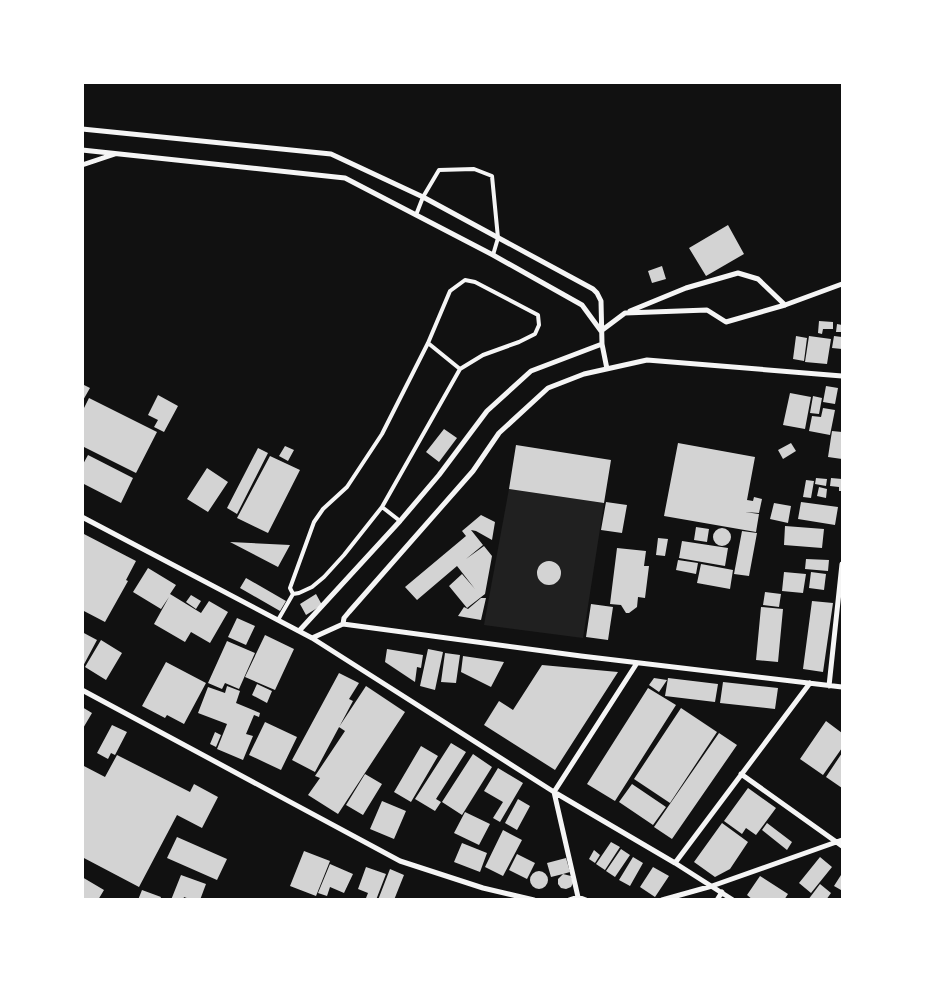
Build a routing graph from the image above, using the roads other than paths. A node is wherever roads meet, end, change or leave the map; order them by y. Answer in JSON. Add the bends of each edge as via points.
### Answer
{"nodes":[{"id":1,"x":82,"y":129,"type":"edge"},
{"id":2,"x":82,"y":150,"type":"edge"},
{"id":3,"x":119,"y":153,"type":"junction"},
{"id":4,"x":82,"y":165,"type":"edge"},
{"id":5,"x":423,"y":197,"type":"junction"},
{"id":6,"x":416,"y":215,"type":"junction"},
{"id":7,"x":498,"y":238,"type":"junction"},
{"id":8,"x":493,"y":256,"type":"junction"},
{"id":9,"x":842,"y":284,"type":"edge"},
{"id":10,"x":785,"y":305,"type":"junction"},
{"id":11,"x":625,"y":313,"type":"junction"},
{"id":12,"x":601,"y":331,"type":"junction"},
{"id":13,"x":428,"y":342,"type":"junction"},
{"id":14,"x":602,"y":344,"type":"junction"},
{"id":15,"x":460,"y":369,"type":"junction"},
{"id":16,"x":607,"y":369,"type":"junction"},
{"id":17,"x":842,"y":376,"type":"edge"},
{"id":18,"x":382,"y":508,"type":"junction"},
{"id":19,"x":82,"y":517,"type":"edge"},
{"id":20,"x":400,"y":521,"type":"junction"},
{"id":21,"x":842,"y":564,"type":"edge"},
{"id":22,"x":841,"y":583,"type":"edge"},
{"id":23,"x":293,"y":594,"type":"junction"},
{"id":24,"x":278,"y":620,"type":"junction"},
{"id":25,"x":343,"y":624,"type":"junction"},
{"id":26,"x":299,"y":631,"type":"junction"},
{"id":27,"x":312,"y":638,"type":"junction"},
{"id":28,"x":637,"y":663,"type":"junction"},
{"id":29,"x":810,"y":683,"type":"junction"},
{"id":30,"x":829,"y":686,"type":"junction"},
{"id":31,"x":842,"y":687,"type":"edge"},
{"id":32,"x":82,"y":690,"type":"edge"},
{"id":33,"x":741,"y":774,"type":"junction"},
{"id":34,"x":554,"y":792,"type":"junction"},
{"id":35,"x":840,"y":841,"type":"edge"},
{"id":36,"x":842,"y":846,"type":"edge"},
{"id":37,"x":674,"y":863,"type":"junction"},
{"id":38,"x":712,"y":886,"type":"junction"},
{"id":39,"x":722,"y":892,"type":"junction"},
{"id":40,"x":578,"y":896,"type":"junction"},
{"id":41,"x":520,"y":898,"type":"edge"},
{"id":42,"x":534,"y":900,"type":"edge"},
{"id":43,"x":569,"y":900,"type":"edge"},
{"id":44,"x":586,"y":900,"type":"edge"},
{"id":45,"x":662,"y":900,"type":"edge"},
{"id":46,"x":717,"y":900,"type":"edge"},
{"id":47,"x":733,"y":900,"type":"edge"}],
"edges":[{"from":1,"to":5,"type":"street","via":[[331,154]]},
{"from":2,"to":3,"type":"street"},
{"from":3,"to":4,"type":"street"},
{"from":3,"to":6,"type":"street","via":[[345,178]]},
{"from":5,"to":6,"type":"lane"},
{"from":5,"to":7,"type":"street"},
{"from":5,"to":7,"type":"lane","via":[[439,170],[474,169],[492,176]]},
{"from":6,"to":8,"type":"street"},
{"from":7,"to":8,"type":"lane"},
{"from":7,"to":12,"type":"street","via":[[593,289],[601,301]]},
{"from":8,"to":12,"type":"street","via":[[582,305]]},
{"from":9,"to":10,"type":"street"},
{"from":10,"to":11,"type":"street","via":[[726,322],[707,310]]},
{"from":10,"to":11,"type":"street","via":[[758,279],[738,273],[686,288]]},
{"from":11,"to":12,"type":"street"},
{"from":12,"to":14,"type":"street"},
{"from":13,"to":15,"type":"lane"},
{"from":13,"to":15,"type":"lane","via":[[450,291],[465,280],[475,282],[538,315],[539,326],[535,334],[483,355]]},
{"from":13,"to":23,"type":"lane","via":[[382,434],[347,487],[314,522],[290,588]]},
{"from":14,"to":16,"type":"street"},
{"from":14,"to":20,"type":"street","via":[[531,371],[487,410]]},
{"from":15,"to":18,"type":"lane"},
{"from":16,"to":17,"type":"street","via":[[647,360]]},
{"from":16,"to":25,"type":"street","via":[[548,388],[499,433],[473,471],[349,612]]},
{"from":18,"to":20,"type":"lane"},
{"from":18,"to":23,"type":"lane","via":[[324,577],[312,587]]},
{"from":19,"to":24,"type":"street"},
{"from":20,"to":26,"type":"street"},
{"from":21,"to":22,"type":"street"},
{"from":22,"to":30,"type":"street"},
{"from":23,"to":24,"type":"lane"},
{"from":24,"to":26,"type":"street"},
{"from":25,"to":27,"type":"street"},
{"from":25,"to":28,"type":"street"},
{"from":26,"to":27,"type":"street"},
{"from":27,"to":34,"type":"street"},
{"from":28,"to":29,"type":"street"},
{"from":28,"to":34,"type":"street"},
{"from":29,"to":30,"type":"street"},
{"from":29,"to":33,"type":"street"},
{"from":30,"to":31,"type":"street"},
{"from":32,"to":41,"type":"street","via":[[400,861]]},
{"from":33,"to":35,"type":"street"},
{"from":33,"to":37,"type":"street"},
{"from":34,"to":37,"type":"street"},
{"from":34,"to":40,"type":"street"},
{"from":35,"to":36,"type":"street"},
{"from":35,"to":38,"type":"street"},
{"from":37,"to":38,"type":"street"},
{"from":38,"to":39,"type":"street"},
{"from":38,"to":45,"type":"street"},
{"from":39,"to":46,"type":"street"},
{"from":39,"to":47,"type":"street"},
{"from":40,"to":43,"type":"street"},
{"from":40,"to":44,"type":"street"},
{"from":41,"to":42,"type":"street"}]}
